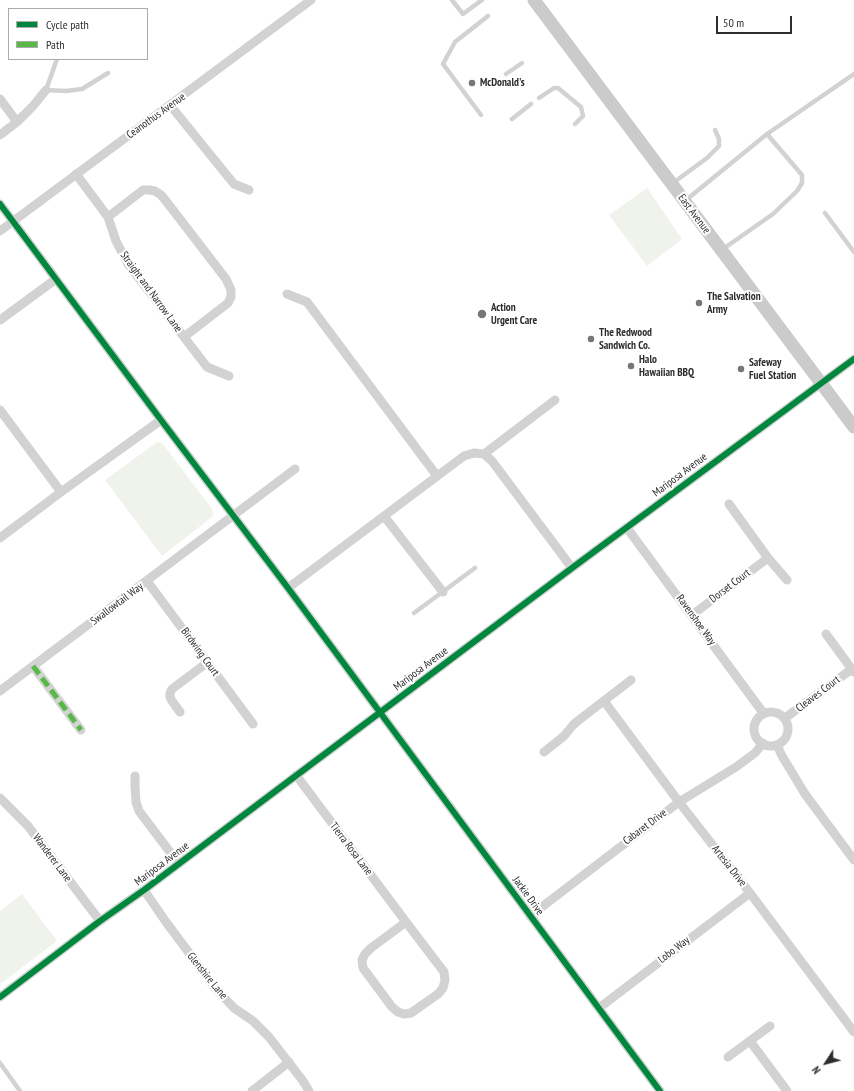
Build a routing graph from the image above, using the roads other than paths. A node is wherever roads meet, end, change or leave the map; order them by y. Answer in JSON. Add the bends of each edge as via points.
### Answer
{"nodes":[{"id":1,"x":311,"y":0,"type":"edge"},
{"id":2,"x":452,"y":0,"type":"edge"},
{"id":3,"x":482,"y":0,"type":"edge"},
{"id":4,"x":534,"y":0,"type":"edge"},
{"id":5,"x":488,"y":16,"type":"dead end"},
{"id":6,"x":57,"y":60,"type":"edge"},
{"id":7,"x":522,"y":63,"type":"dead end"},
{"id":8,"x":108,"y":72,"type":"dead end"},
{"id":9,"x":506,"y":74,"type":"dead end"},
{"id":10,"x":854,"y":74,"type":"edge"},
{"id":11,"x":46,"y":90,"type":"junction"},
{"id":12,"x":539,"y":98,"type":"dead end"},
{"id":13,"x":0,"y":99,"type":"edge"},
{"id":14,"x":531,"y":104,"type":"dead end"},
{"id":15,"x":170,"y":105,"type":"junction"},
{"id":16,"x":481,"y":115,"type":"dead end"},
{"id":17,"x":512,"y":119,"type":"dead end"},
{"id":18,"x":17,"y":122,"type":"junction"},
{"id":19,"x":575,"y":124,"type":"dead end"},
{"id":20,"x":715,"y":130,"type":"dead end"},
{"id":21,"x":767,"y":134,"type":"junction"},
{"id":22,"x":0,"y":135,"type":"edge"},
{"id":23,"x":76,"y":174,"type":"junction"},
{"id":24,"x":671,"y":184,"type":"junction"},
{"id":25,"x":249,"y":190,"type":"dead end"},
{"id":26,"x":684,"y":201,"type":"junction"},
{"id":27,"x":0,"y":204,"type":"edge"},
{"id":28,"x":825,"y":213,"type":"dead end"},
{"id":29,"x":108,"y":217,"type":"junction"},
{"id":30,"x":13,"y":221,"type":"junction"},
{"id":31,"x":0,"y":231,"type":"edge"},
{"id":32,"x":721,"y":250,"type":"junction"},
{"id":33,"x":854,"y":252,"type":"edge"},
{"id":34,"x":56,"y":278,"type":"junction"},
{"id":35,"x":287,"y":294,"type":"dead end"},
{"id":36,"x":0,"y":320,"type":"edge"},
{"id":37,"x":184,"y":337,"type":"junction"},
{"id":38,"x":854,"y":359,"type":"edge"},
{"id":39,"x":229,"y":376,"type":"dead end"},
{"id":40,"x":821,"y":384,"type":"junction"},
{"id":41,"x":555,"y":400,"type":"dead end"},
{"id":42,"x":0,"y":410,"type":"edge"},
{"id":43,"x":161,"y":420,"type":"junction"},
{"id":44,"x":854,"y":427,"type":"edge"},
{"id":45,"x":484,"y":454,"type":"junction"},
{"id":46,"x":295,"y":469,"type":"dead end"},
{"id":47,"x":437,"y":476,"type":"junction"},
{"id":48,"x":61,"y":492,"type":"junction"},
{"id":49,"x":729,"y":504,"type":"dead end"},
{"id":50,"x":234,"y":516,"type":"junction"},
{"id":51,"x":384,"y":516,"type":"junction"},
{"id":52,"x":627,"y":528,"type":"junction"},
{"id":53,"x":0,"y":538,"type":"edge"},
{"id":54,"x":768,"y":558,"type":"junction"},
{"id":55,"x":475,"y":568,"type":"dead end"},
{"id":56,"x":572,"y":568,"type":"junction"},
{"id":57,"x":787,"y":580,"type":"dead end"},
{"id":58,"x":148,"y":581,"type":"junction"},
{"id":59,"x":288,"y":588,"type":"junction"},
{"id":60,"x":443,"y":592,"type":"junction"},
{"id":61,"x":414,"y":613,"type":"dead end"},
{"id":62,"x":692,"y":615,"type":"junction"},
{"id":63,"x":826,"y":634,"type":"dead end"},
{"id":64,"x":208,"y":662,"type":"junction"},
{"id":65,"x":33,"y":666,"type":"junction"},
{"id":66,"x":853,"y":670,"type":"edge"},
{"id":67,"x":631,"y":680,"type":"dead end"},
{"id":68,"x":0,"y":691,"type":"edge"},
{"id":69,"x":604,"y":701,"type":"junction"},
{"id":70,"x":180,"y":712,"type":"dead end"},
{"id":71,"x":380,"y":713,"type":"junction"},
{"id":72,"x":764,"y":714,"type":"junction"},
{"id":73,"x":785,"y":718,"type":"junction"},
{"id":74,"x":253,"y":724,"type":"dead end"},
{"id":75,"x":81,"y":730,"type":"dead end"},
{"id":76,"x":763,"y":743,"type":"junction"},
{"id":77,"x":777,"y":745,"type":"junction"},
{"id":78,"x":544,"y":752,"type":"dead end"},
{"id":79,"x":296,"y":775,"type":"junction"},
{"id":80,"x":135,"y":776,"type":"dead end"},
{"id":81,"x":0,"y":798,"type":"edge"},
{"id":82,"x":679,"y":802,"type":"junction"},
{"id":83,"x":854,"y":860,"type":"edge"},
{"id":84,"x":179,"y":864,"type":"junction"},
{"id":85,"x":144,"y":890,"type":"junction"},
{"id":86,"x":750,"y":893,"type":"junction"},
{"id":87,"x":530,"y":916,"type":"junction"},
{"id":88,"x":100,"y":921,"type":"junction"},
{"id":89,"x":406,"y":922,"type":"junction"},
{"id":90,"x":0,"y":997,"type":"edge"},
{"id":91,"x":598,"y":1008,"type":"junction"},
{"id":92,"x":770,"y":1026,"type":"dead end"},
{"id":93,"x":854,"y":1032,"type":"edge"},
{"id":94,"x":750,"y":1041,"type":"junction"},
{"id":95,"x":728,"y":1057,"type":"dead end"},
{"id":96,"x":289,"y":1062,"type":"junction"},
{"id":97,"x":0,"y":1063,"type":"edge"},
{"id":98,"x":20,"y":1091,"type":"edge"},
{"id":99,"x":252,"y":1091,"type":"edge"},
{"id":100,"x":308,"y":1091,"type":"edge"},
{"id":101,"x":660,"y":1091,"type":"edge"},
{"id":102,"x":787,"y":1091,"type":"edge"}],
"edges":[{"from":1,"to":15,"type":"street","name":"Ceanothus Avenue"},
{"from":2,"to":3,"type":"lane","via":[[463,14]]},
{"from":4,"to":24,"type":"main road","name":"East Avenue"},
{"from":5,"to":16,"type":"lane","via":[[455,42],[443,64]]},
{"from":6,"to":11,"type":"lane"},
{"from":7,"to":9,"type":"lane"},
{"from":8,"to":11,"type":"lane","via":[[82,89]]},
{"from":10,"to":21,"type":"lane"},
{"from":11,"to":18,"type":"street"},
{"from":12,"to":19,"type":"lane","via":[[558,88],[581,107],[583,116]]},
{"from":13,"to":18,"type":"street"},
{"from":14,"to":17,"type":"lane"},
{"from":15,"to":23,"type":"street","name":"Ceanothus Avenue"},
{"from":15,"to":25,"type":"street","via":[[234,184]]},
{"from":18,"to":22,"type":"street"},
{"from":20,"to":24,"type":"lane","via":[[719,146]]},
{"from":21,"to":26,"type":"lane"},
{"from":21,"to":32,"type":"lane","via":[[802,175],[802,183],[773,214]]},
{"from":23,"to":29,"type":"street","name":"Straight and Narrow Lane"},
{"from":23,"to":30,"type":"street","name":"Ceanothus Avenue"},
{"from":24,"to":26,"type":"main road","name":"East Avenue"},
{"from":26,"to":32,"type":"main road","name":"East Avenue"},
{"from":27,"to":30,"type":"street","name":"Jackie Drive"},
{"from":28,"to":33,"type":"lane"},
{"from":29,"to":37,"type":"street","name":"Straight and Narrow Lane","via":[[116,241],[128,264]]},
{"from":29,"to":37,"type":"street","via":[[143,190],[155,191],[166,201],[226,279],[231,290],[228,303]]},
{"from":30,"to":31,"type":"street","name":"Ceanothus Avenue"},
{"from":30,"to":34,"type":"street","name":"Jackie Drive"},
{"from":32,"to":40,"type":"main road","name":"East Avenue"},
{"from":34,"to":36,"type":"street"},
{"from":34,"to":43,"type":"street","name":"Jackie Drive"},
{"from":35,"to":47,"type":"street","via":[[307,302]]},
{"from":37,"to":39,"type":"street","name":"Straight and Narrow Lane","via":[[207,367]]},
{"from":38,"to":40,"type":"street","name":"Mariposa Avenue"},
{"from":40,"to":44,"type":"main road","name":"East Avenue"},
{"from":40,"to":52,"type":"street","name":"Mariposa Avenue"},
{"from":41,"to":45,"type":"street"},
{"from":42,"to":48,"type":"street"},
{"from":43,"to":48,"type":"street"},
{"from":43,"to":50,"type":"street","name":"Jackie Drive"},
{"from":45,"to":47,"type":"street","via":[[464,456]]},
{"from":45,"to":56,"type":"street","via":[[492,461]]},
{"from":46,"to":50,"type":"street","name":"Swallowtail Way"},
{"from":47,"to":51,"type":"street"},
{"from":48,"to":53,"type":"street"},
{"from":49,"to":54,"type":"street"},
{"from":50,"to":58,"type":"street","name":"Swallowtail Way"},
{"from":50,"to":59,"type":"street","name":"Jackie Drive"},
{"from":51,"to":59,"type":"street"},
{"from":51,"to":60,"type":"street"},
{"from":52,"to":56,"type":"street","name":"Mariposa Avenue"},
{"from":52,"to":62,"type":"street","name":"Ravenshoe Way"},
{"from":54,"to":57,"type":"street"},
{"from":54,"to":62,"type":"street","name":"Dorset Court"},
{"from":55,"to":60,"type":"lane"},
{"from":56,"to":71,"type":"street","name":"Mariposa Avenue"},
{"from":58,"to":64,"type":"street","name":"Birdwing Court"},
{"from":58,"to":65,"type":"street","name":"Swallowtail Way"},
{"from":59,"to":71,"type":"street","name":"Jackie Drive"},
{"from":60,"to":61,"type":"lane"},
{"from":62,"to":72,"type":"street","name":"Ravenshoe Way"},
{"from":63,"to":66,"type":"street"},
{"from":64,"to":70,"type":"street","via":[[172,689],[170,697]]},
{"from":64,"to":74,"type":"street","name":"Birdwing Court"},
{"from":65,"to":68,"type":"street","name":"Swallowtail Way"},
{"from":65,"to":75,"type":"street"},
{"from":66,"to":73,"type":"street","name":"Cleaves Court"},
{"from":67,"to":69,"type":"street"},
{"from":69,"to":78,"type":"street","via":[[578,720],[564,736]]},
{"from":69,"to":82,"type":"street","name":"Artesia Drive"},
{"from":71,"to":79,"type":"street","name":"Mariposa Avenue"},
{"from":71,"to":87,"type":"street","name":"Jackie Drive"},
{"from":72,"to":73,"type":"street","via":[[775,712]]},
{"from":72,"to":76,"type":"street","via":[[755,725],[756,736]]},
{"from":73,"to":77,"type":"street","via":[[788,724],[787,736]]},
{"from":76,"to":77,"type":"street"},
{"from":76,"to":82,"type":"street","name":"Cabaret Drive","via":[[755,753],[736,767]]},
{"from":77,"to":83,"type":"street","via":[[805,794]]},
{"from":79,"to":84,"type":"street","name":"Mariposa Avenue"},
{"from":79,"to":89,"type":"street","name":"Tierra Rosa Lane"},
{"from":80,"to":84,"type":"street","via":[[136,802],[142,816]]},
{"from":81,"to":88,"type":"street","name":"Wanderer Lane","via":[[28,826]]},
{"from":82,"to":86,"type":"street","name":"Artesia Drive"},
{"from":82,"to":87,"type":"street","name":"Cabaret Drive"},
{"from":84,"to":85,"type":"street","name":"Mariposa Avenue"},
{"from":85,"to":88,"type":"street","name":"Mariposa Avenue"},
{"from":85,"to":96,"type":"street","name":"Glenshire Lane","via":[[216,990],[270,1037]]},
{"from":86,"to":91,"type":"street","name":"Lobo Way"},
{"from":86,"to":93,"type":"street","name":"Artesia Drive"},
{"from":87,"to":91,"type":"street","name":"Jackie Drive"},
{"from":88,"to":90,"type":"street","name":"Mariposa Avenue"},
{"from":89,"to":89,"type":"street","name":"Tierra Rosa Lane","via":[[444,972],[445,980],[438,994],[411,1013],[404,1014],[392,1008],[363,968],[362,960],[371,948]]},
{"from":91,"to":101,"type":"street","name":"Jackie Drive"},
{"from":92,"to":94,"type":"street"},
{"from":94,"to":95,"type":"street"},
{"from":94,"to":102,"type":"street"},
{"from":96,"to":99,"type":"street"},
{"from":96,"to":100,"type":"street","name":"Glenshire Lane"},
{"from":97,"to":98,"type":"lane"}]}
